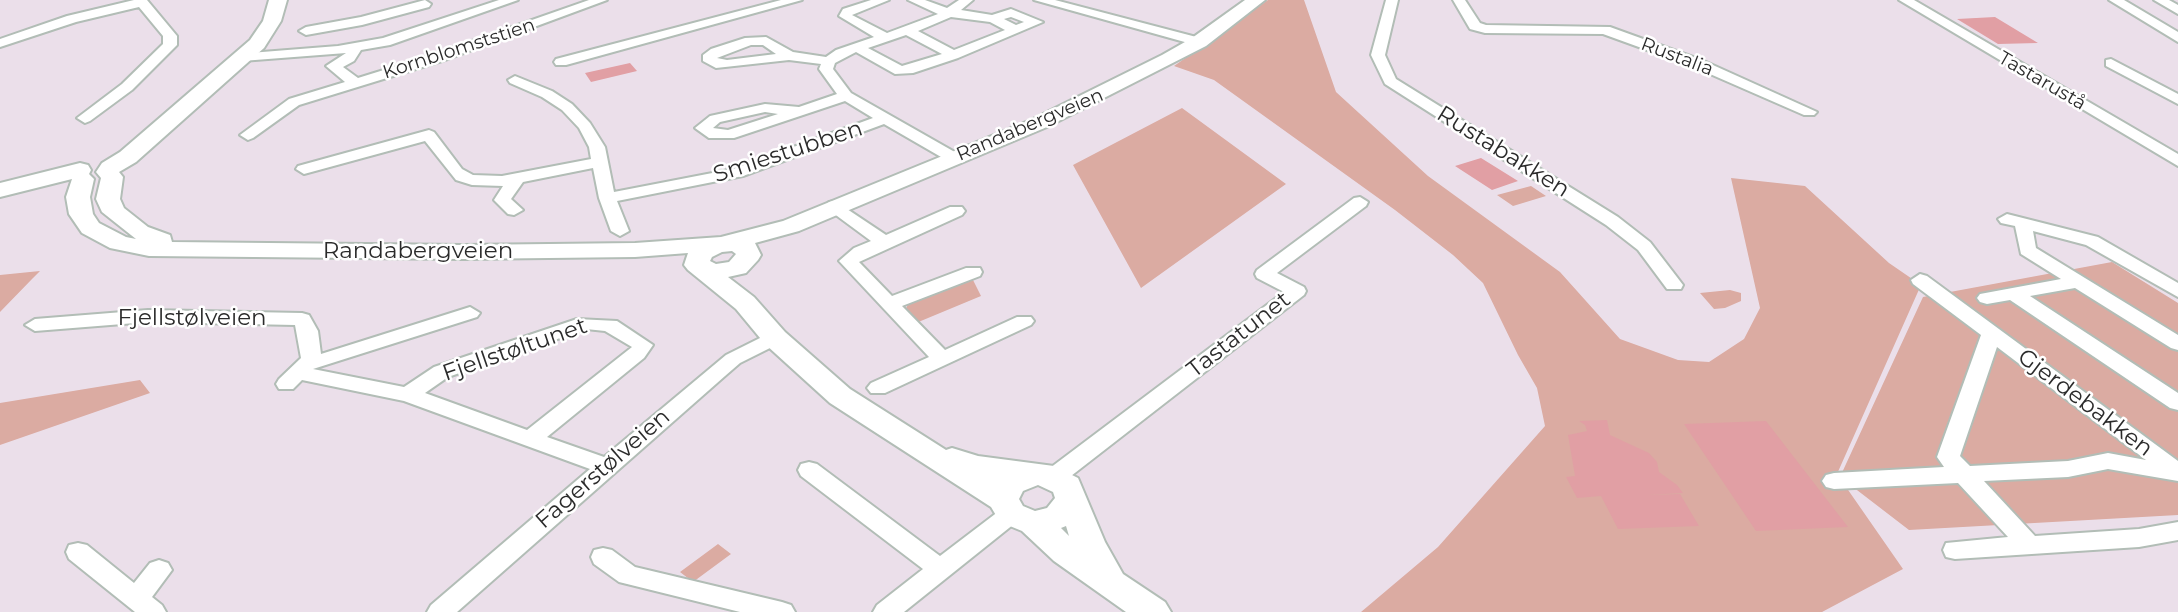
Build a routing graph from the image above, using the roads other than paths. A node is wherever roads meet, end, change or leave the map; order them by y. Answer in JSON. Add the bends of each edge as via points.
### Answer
{"nodes":[{"id":1,"x":265,"y":0,"type":"edge"},
{"id":2,"x":278,"y":0,"type":"edge"},
{"id":3,"x":369,"y":0,"type":"edge"},
{"id":4,"x":512,"y":0,"type":"edge"},
{"id":5,"x":601,"y":0,"type":"edge"},
{"id":6,"x":753,"y":0,"type":"edge"},
{"id":7,"x":796,"y":0,"type":"edge"},
{"id":8,"x":883,"y":0,"type":"edge"},
{"id":9,"x":914,"y":0,"type":"edge"},
{"id":10,"x":967,"y":0,"type":"edge"},
{"id":11,"x":1040,"y":0,"type":"edge"},
{"id":12,"x":1256,"y":0,"type":"edge"},
{"id":13,"x":1392,"y":0,"type":"edge"},
{"id":14,"x":1459,"y":0,"type":"edge"},
{"id":15,"x":1905,"y":0,"type":"edge"},
{"id":16,"x":2115,"y":0,"type":"edge"},
{"id":17,"x":2160,"y":0,"type":"edge"},
{"id":18,"x":141,"y":1,"type":"edge"},
{"id":19,"x":431,"y":2,"type":"edge"},
{"id":20,"x":782,"y":4,"type":"junction"},
{"id":21,"x":2178,"y":10,"type":"edge"},
{"id":22,"x":951,"y":13,"type":"junction"},
{"id":23,"x":371,"y":19,"type":"junction"},
{"id":24,"x":993,"y":19,"type":"junction"},
{"id":25,"x":451,"y":22,"type":"junction"},
{"id":26,"x":908,"y":30,"type":"junction"},
{"id":27,"x":1016,"y":30,"type":"junction"},
{"id":28,"x":306,"y":31,"type":"dead end"},
{"id":29,"x":885,"y":37,"type":"junction"},
{"id":30,"x":2178,"y":38,"type":"edge"},
{"id":31,"x":1199,"y":41,"type":"junction"},
{"id":32,"x":0,"y":43,"type":"edge"},
{"id":33,"x":357,"y":47,"type":"junction"},
{"id":34,"x":856,"y":47,"type":"junction"},
{"id":35,"x":953,"y":55,"type":"junction"},
{"id":36,"x":789,"y":56,"type":"dead end"},
{"id":37,"x":243,"y":57,"type":"junction"},
{"id":38,"x":829,"y":61,"type":"junction"},
{"id":39,"x":561,"y":62,"type":"dead end"},
{"id":40,"x":2111,"y":63,"type":"dead end"},
{"id":41,"x":515,"y":80,"type":"dead end"},
{"id":42,"x":356,"y":83,"type":"junction"},
{"id":43,"x":846,"y":96,"type":"junction"},
{"id":44,"x":2178,"y":100,"type":"edge"},
{"id":45,"x":798,"y":111,"type":"junction"},
{"id":46,"x":1809,"y":112,"type":"dead end"},
{"id":47,"x":85,"y":118,"type":"dead end"},
{"id":48,"x":885,"y":119,"type":"junction"},
{"id":49,"x":248,"y":135,"type":"dead end"},
{"id":50,"x":2178,"y":142,"type":"edge"},
{"id":51,"x":2155,"y":147,"type":"junction"},
{"id":52,"x":954,"y":158,"type":"junction"},
{"id":53,"x":2178,"y":161,"type":"edge"},
{"id":54,"x":599,"y":162,"type":"junction"},
{"id":55,"x":304,"y":169,"type":"dead end"},
{"id":56,"x":91,"y":173,"type":"junction"},
{"id":57,"x":517,"y":178,"type":"junction"},
{"id":58,"x":0,"y":190,"type":"edge"},
{"id":59,"x":0,"y":196,"type":"edge"},
{"id":60,"x":607,"y":198,"type":"junction"},
{"id":61,"x":1360,"y":202,"type":"dead end"},
{"id":62,"x":835,"y":206,"type":"junction"},
{"id":63,"x":514,"y":211,"type":"dead end"},
{"id":64,"x":956,"y":211,"type":"dead end"},
{"id":65,"x":2015,"y":221,"type":"joint"},
{"id":66,"x":791,"y":226,"type":"junction"},
{"id":67,"x":628,"y":240,"type":"junction"},
{"id":68,"x":883,"y":241,"type":"junction"},
{"id":69,"x":720,"y":245,"type":"junction"},
{"id":70,"x":746,"y":259,"type":"junction"},
{"id":71,"x":703,"y":270,"type":"junction"},
{"id":72,"x":973,"y":272,"type":"dead end"},
{"id":73,"x":1920,"y":280,"type":"dead end"},
{"id":74,"x":2078,"y":282,"type":"junction"},
{"id":75,"x":1674,"y":285,"type":"dead end"},
{"id":76,"x":2178,"y":291,"type":"edge"},
{"id":77,"x":2013,"y":293,"type":"junction"},
{"id":78,"x":1987,"y":298,"type":"dead end"},
{"id":79,"x":745,"y":303,"type":"junction"},
{"id":80,"x":890,"y":304,"type":"junction"},
{"id":81,"x":470,"y":313,"type":"dead end"},
{"id":82,"x":1024,"y":321,"type":"dead end"},
{"id":83,"x":35,"y":325,"type":"dead end"},
{"id":84,"x":1992,"y":333,"type":"junction"},
{"id":85,"x":775,"y":338,"type":"junction"},
{"id":86,"x":2178,"y":344,"type":"edge"},
{"id":87,"x":941,"y":358,"type":"junction"},
{"id":88,"x":298,"y":373,"type":"junction"},
{"id":89,"x":878,"y":388,"type":"dead end"},
{"id":90,"x":408,"y":395,"type":"junction"},
{"id":91,"x":2178,"y":403,"type":"edge"},
{"id":92,"x":531,"y":438,"type":"junction"},
{"id":93,"x":927,"y":451,"type":"junction"},
{"id":94,"x":608,"y":467,"type":"junction"},
{"id":95,"x":809,"y":470,"type":"dead end"},
{"id":96,"x":2178,"y":473,"type":"edge"},
{"id":97,"x":1963,"y":474,"type":"junction"},
{"id":98,"x":1834,"y":481,"type":"dead end"},
{"id":99,"x":1057,"y":484,"type":"junction"},
{"id":100,"x":1016,"y":512,"type":"junction"},
{"id":101,"x":2178,"y":531,"type":"edge"},
{"id":102,"x":2029,"y":545,"type":"junction"},
{"id":103,"x":1955,"y":550,"type":"dead end"},
{"id":104,"x":78,"y":552,"type":"dead end"},
{"id":105,"x":603,"y":557,"type":"dead end"},
{"id":106,"x":940,"y":569,"type":"junction"},
{"id":107,"x":159,"y":570,"type":"dead end"},
{"id":108,"x":1110,"y":581,"type":"junction"},
{"id":109,"x":145,"y":605,"type":"edge"},
{"id":110,"x":440,"y":612,"type":"edge"},
{"id":111,"x":782,"y":612,"type":"edge"},
{"id":112,"x":886,"y":612,"type":"edge"},
{"id":113,"x":1153,"y":612,"type":"edge"}],
"edges":[{"from":1,"to":37,"type":"main road","via":[[259,30]]},
{"from":2,"to":37,"type":"main road","via":[[268,29]]},
{"from":3,"to":23,"type":"street"},
{"from":4,"to":25,"type":"street"},
{"from":5,"to":42,"type":"street","name":"Kornblomststien"},
{"from":6,"to":20,"type":"street"},
{"from":7,"to":20,"type":"street"},
{"from":8,"to":29,"type":"street","via":[[845,16]]},
{"from":9,"to":22,"type":"street"},
{"from":10,"to":22,"type":"street"},
{"from":11,"to":31,"type":"street"},
{"from":12,"to":31,"type":"street","name":"Randabergveien"},
{"from":13,"to":75,"type":"street","name":"Rustabakken","via":[[1378,55],[1390,81],[1612,221],[1644,246]]},
{"from":14,"to":46,"type":"street","name":"Rustalia","via":[[1480,28],[1611,32]]},
{"from":15,"to":51,"type":"street","name":"Tastarustå"},
{"from":16,"to":30,"type":"street"},
{"from":17,"to":21,"type":"street"},
{"from":18,"to":32,"type":"street"},
{"from":18,"to":47,"type":"street","via":[[170,36],[170,46]]},
{"from":19,"to":23,"type":"street"},
{"from":19,"to":25,"type":"street"},
{"from":20,"to":39,"type":"street"},
{"from":22,"to":24,"type":"street"},
{"from":22,"to":26,"type":"street"},
{"from":23,"to":28,"type":"street"},
{"from":24,"to":27,"type":"street"},
{"from":24,"to":27,"type":"street","via":[[1010,13],[1036,22]]},
{"from":25,"to":33,"type":"street"},
{"from":26,"to":29,"type":"street"},
{"from":26,"to":35,"type":"street"},
{"from":27,"to":35,"type":"street"},
{"from":29,"to":34,"type":"street"},
{"from":31,"to":52,"type":"street","name":"Randabergveien","via":[[1088,101]]},
{"from":33,"to":37,"type":"street"},
{"from":33,"to":42,"type":"street","name":"Kornblomststien","via":[[349,58],[333,66]]},
{"from":34,"to":35,"type":"street","via":[[900,71]]},
{"from":34,"to":38,"type":"street"},
{"from":36,"to":38,"type":"street"},
{"from":37,"to":56,"type":"main road","via":[[128,157]]},
{"from":38,"to":43,"type":"street","via":[[826,69]]},
{"from":40,"to":44,"type":"street"},
{"from":41,"to":54,"type":"street","via":[[549,88],[586,126]]},
{"from":42,"to":49,"type":"street","name":"Kornblomststien","via":[[285,106]]},
{"from":43,"to":45,"type":"street"},
{"from":43,"to":48,"type":"street"},
{"from":45,"to":45,"type":"street","via":[[729,135],[714,135],[704,128],[715,119],[765,108]]},
{"from":48,"to":52,"type":"street"},
{"from":48,"to":60,"type":"street","name":"Smiestubben","via":[[737,173]]},
{"from":50,"to":51,"type":"street"},
{"from":51,"to":53,"type":"street","name":"Tastarustå"},
{"from":52,"to":62,"type":"street","name":"Randabergveien"},
{"from":54,"to":57,"type":"street"},
{"from":54,"to":60,"type":"street"},
{"from":55,"to":57,"type":"street","via":[[326,167],[429,135],[462,177],[484,181]]},
{"from":56,"to":58,"type":"main road"},
{"from":56,"to":59,"type":"main road"},
{"from":56,"to":67,"type":"main road","name":"Randabergveien","via":[[112,177],[108,199],[129,226],[155,239],[200,249],[450,252]]},
{"from":57,"to":63,"type":"street","via":[[502,200]]},
{"from":60,"to":67,"type":"street"},
{"from":61,"to":99,"type":"street","name":"Tastatunet","via":[[1264,274],[1297,291],[1093,450]]},
{"from":62,"to":66,"type":"street","name":"Randabergveien"},
{"from":62,"to":68,"type":"street"},
{"from":64,"to":68,"type":"street"},
{"from":65,"to":74,"type":"street","via":[[2027,238],[2025,248]]},
{"from":65,"to":76,"type":"street","via":[[2092,241]]},
{"from":66,"to":69,"type":"main road","name":"Randabergveien"},
{"from":66,"to":70,"type":"main road","name":"Randabergveien"},
{"from":67,"to":69,"type":"main road","name":"Randabergveien","via":[[650,247]]},
{"from":67,"to":71,"type":"main road","name":"Randabergveien"},
{"from":68,"to":80,"type":"street","via":[[848,261]]},
{"from":69,"to":70,"type":"main road","via":[[745,247]]},
{"from":69,"to":71,"type":"main road","via":[[698,256],[697,265]]},
{"from":70,"to":71,"type":"main road","via":[[721,272]]},
{"from":70,"to":79,"type":"main road"},
{"from":71,"to":79,"type":"main road"},
{"from":72,"to":80,"type":"street"},
{"from":73,"to":84,"type":"street","name":"Gjerdebakken"},
{"from":74,"to":77,"type":"street"},
{"from":74,"to":86,"type":"street"},
{"from":77,"to":78,"type":"street"},
{"from":77,"to":91,"type":"street","name":"Gjerdebakken"},
{"from":79,"to":85,"type":"main road"},
{"from":80,"to":87,"type":"street"},
{"from":81,"to":88,"type":"street"},
{"from":82,"to":87,"type":"street"},
{"from":83,"to":88,"type":"street","name":"Fjellstølveien","via":[[148,316],[302,319],[310,341]]},
{"from":84,"to":96,"type":"street","name":"Gjerdebakken"},
{"from":84,"to":97,"type":"street","name":"Gjerdebakken","via":[[1948,457]]},
{"from":85,"to":93,"type":"main road","via":[[840,396]]},
{"from":85,"to":94,"type":"street","name":"Fagerstølveien","via":[[733,359]]},
{"from":87,"to":89,"type":"street"},
{"from":88,"to":90,"type":"street","name":"Fjellstøltunet"},
{"from":90,"to":92,"type":"street","name":"Fjellstøltunet"},
{"from":90,"to":92,"type":"street","name":"Fjellstøltunet","via":[[441,372],[583,323],[610,325],[643,345]]},
{"from":92,"to":94,"type":"street","name":"Fjellstøltunet"},
{"from":93,"to":99,"type":"main road"},
{"from":93,"to":100,"type":"main road"},
{"from":94,"to":110,"type":"street","name":"Fagerstølveien"},
{"from":95,"to":106,"type":"street"},
{"from":96,"to":97,"type":"street","name":"Gjerdebakken","via":[[2108,461],[2068,469]]},
{"from":97,"to":98,"type":"street","name":"Gjerdebakken"},
{"from":97,"to":102,"type":"street","name":"Gjerdebakken"},
{"from":99,"to":100,"type":"main road","via":[[1058,517]]},
{"from":99,"to":100,"type":"main road","via":[[1011,483]]},
{"from":99,"to":108,"type":"main road"},
{"from":100,"to":106,"type":"street"},
{"from":100,"to":108,"type":"main road"},
{"from":101,"to":102,"type":"street"},
{"from":102,"to":103,"type":"street"},
{"from":104,"to":109,"type":"street"},
{"from":105,"to":111,"type":"street","via":[[628,575]]},
{"from":106,"to":112,"type":"street"},
{"from":107,"to":109,"type":"street"},
{"from":108,"to":113,"type":"street"}]}
